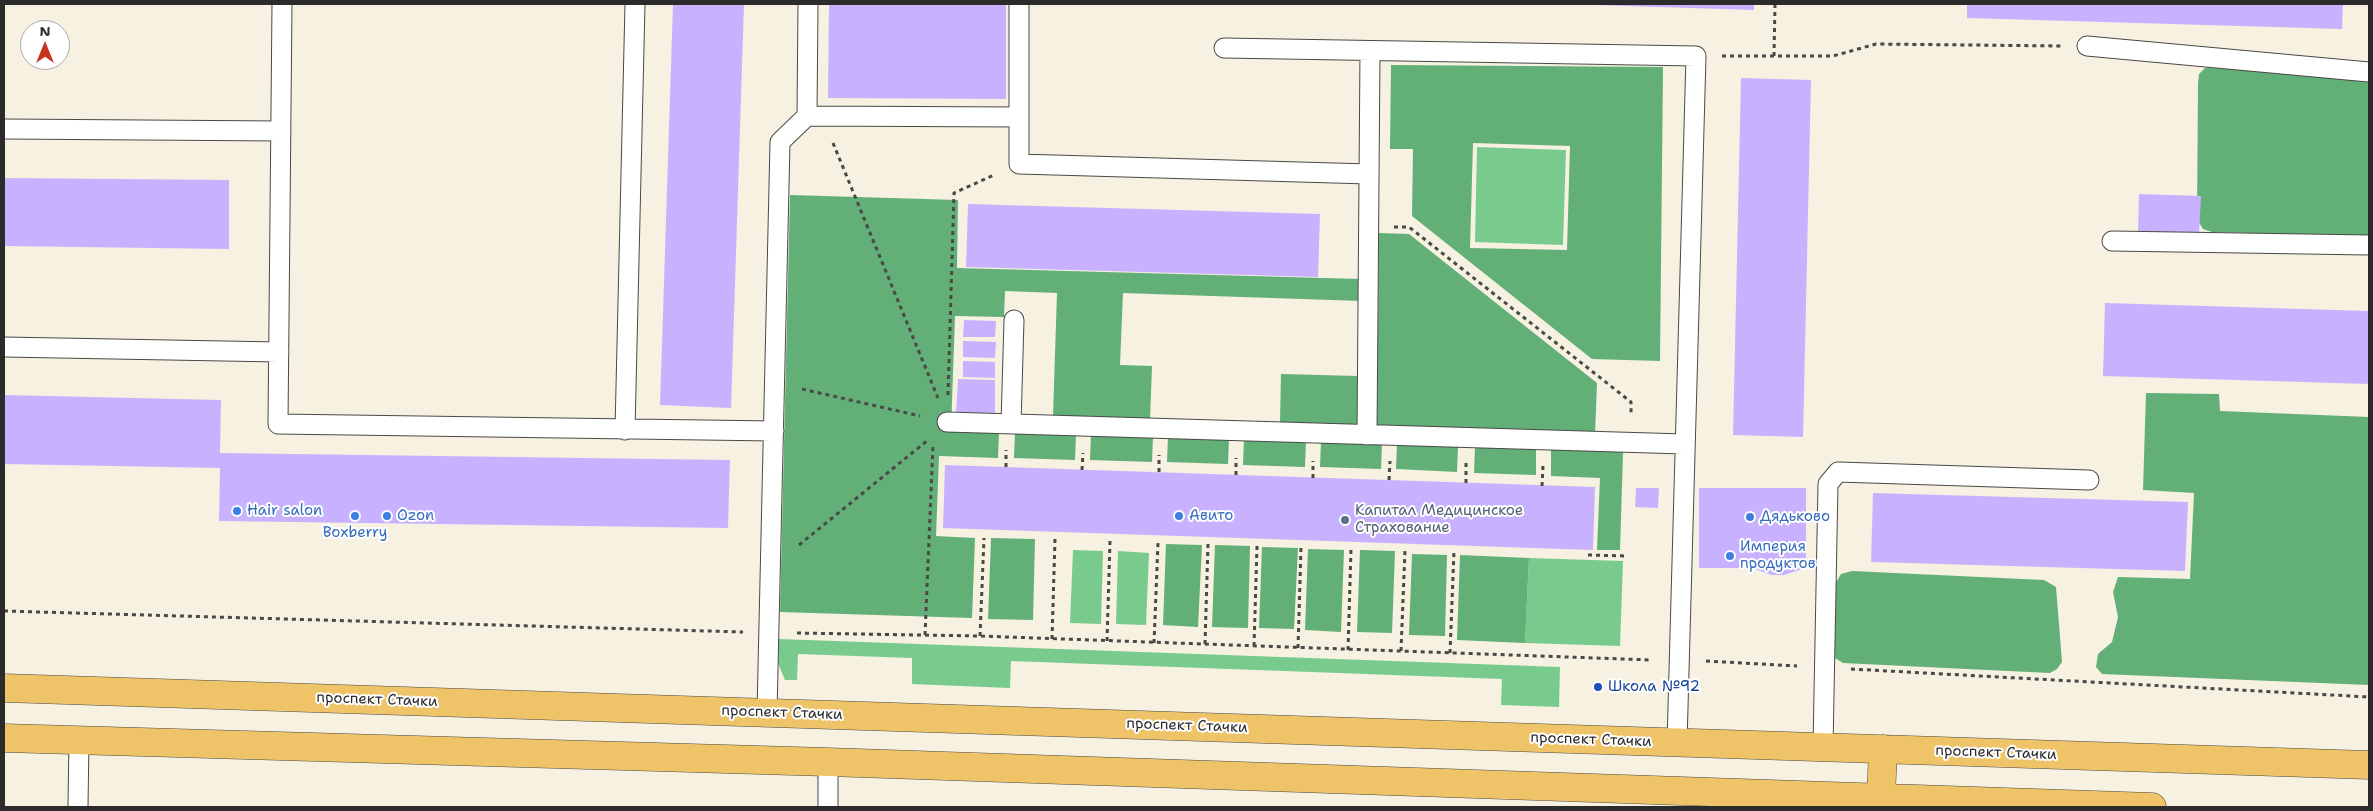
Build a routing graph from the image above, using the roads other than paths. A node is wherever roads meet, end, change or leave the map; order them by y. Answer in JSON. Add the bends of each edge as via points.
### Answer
{"nodes":[{"id":1,"x":282,"y":4,"type":"edge"},
{"id":2,"x":635,"y":4,"type":"edge"},
{"id":3,"x":808,"y":4,"type":"edge"},
{"id":4,"x":1019,"y":4,"type":"edge"},
{"id":5,"x":2087,"y":46,"type":"road end"},
{"id":6,"x":1224,"y":48,"type":"dead end"},
{"id":7,"x":1370,"y":51,"type":"junction"},
{"id":8,"x":2369,"y":72,"type":"edge"},
{"id":9,"x":815,"y":116,"type":"junction"},
{"id":10,"x":1019,"y":117,"type":"junction"},
{"id":11,"x":4,"y":129,"type":"edge"},
{"id":12,"x":281,"y":131,"type":"junction"},
{"id":13,"x":1369,"y":174,"type":"junction"},
{"id":14,"x":2112,"y":241,"type":"dead end"},
{"id":15,"x":2369,"y":245,"type":"edge"},
{"id":16,"x":1014,"y":320,"type":"dead end"},
{"id":17,"x":4,"y":347,"type":"edge"},
{"id":18,"x":279,"y":352,"type":"junction"},
{"id":19,"x":1011,"y":424,"type":"junction"},
{"id":20,"x":941,"y":428,"type":"road end"},
{"id":21,"x":625,"y":430,"type":"junction"},
{"id":22,"x":774,"y":431,"type":"junction"},
{"id":23,"x":1367,"y":435,"type":"junction"},
{"id":24,"x":1684,"y":444,"type":"junction"},
{"id":25,"x":2089,"y":480,"type":"dead end"},
{"id":26,"x":4,"y":688,"type":"edge"},
{"id":27,"x":767,"y":712,"type":"junction"},
{"id":28,"x":4,"y":738,"type":"edge"},
{"id":29,"x":79,"y":739,"type":"junction"},
{"id":30,"x":1677,"y":743,"type":"junction"},
{"id":31,"x":1823,"y":747,"type":"junction"},
{"id":32,"x":1883,"y":749,"type":"junction"},
{"id":33,"x":828,"y":762,"type":"junction"},
{"id":34,"x":2369,"y":765,"type":"edge"},
{"id":35,"x":1881,"y":798,"type":"junction"},
{"id":36,"x":78,"y":807,"type":"edge"},
{"id":37,"x":828,"y":807,"type":"edge"},
{"id":38,"x":2152,"y":807,"type":"edge"}],
"edges":[{"from":1,"to":12,"type":"lane"},
{"from":2,"to":21,"type":"lane"},
{"from":3,"to":9,"type":"lane"},
{"from":4,"to":10,"type":"lane"},
{"from":5,"to":8,"type":"lane"},
{"from":6,"to":7,"type":"lane"},
{"from":7,"to":13,"type":"lane"},
{"from":7,"to":24,"type":"lane","via":[[1696,56]]},
{"from":9,"to":10,"type":"lane"},
{"from":9,"to":22,"type":"lane","via":[[780,142]]},
{"from":10,"to":13,"type":"lane","via":[[1019,164]]},
{"from":11,"to":12,"type":"lane"},
{"from":12,"to":18,"type":"lane"},
{"from":13,"to":23,"type":"lane"},
{"from":14,"to":15,"type":"lane"},
{"from":16,"to":19,"type":"lane"},
{"from":17,"to":18,"type":"lane"},
{"from":18,"to":21,"type":"lane","via":[[278,424]]},
{"from":19,"to":20,"type":"lane"},
{"from":19,"to":23,"type":"lane"},
{"from":21,"to":22,"type":"lane"},
{"from":22,"to":27,"type":"lane"},
{"from":23,"to":24,"type":"lane"},
{"from":24,"to":30,"type":"lane"},
{"from":25,"to":31,"type":"lane","via":[[1838,472],[1828,484]]},
{"from":26,"to":27,"type":"main road","name":"проспект Стачки"},
{"from":27,"to":30,"type":"main road","name":"проспект Стачки"},
{"from":28,"to":29,"type":"main road"},
{"from":29,"to":33,"type":"main road"},
{"from":29,"to":36,"type":"lane"},
{"from":30,"to":31,"type":"main road","name":"проспект Стачки"},
{"from":31,"to":32,"type":"main road","name":"проспект Стачки"},
{"from":32,"to":34,"type":"main road","name":"проспект Стачки"},
{"from":32,"to":35,"type":"main road"},
{"from":33,"to":35,"type":"main road"},
{"from":33,"to":37,"type":"lane"},
{"from":35,"to":38,"type":"main road"}]}
